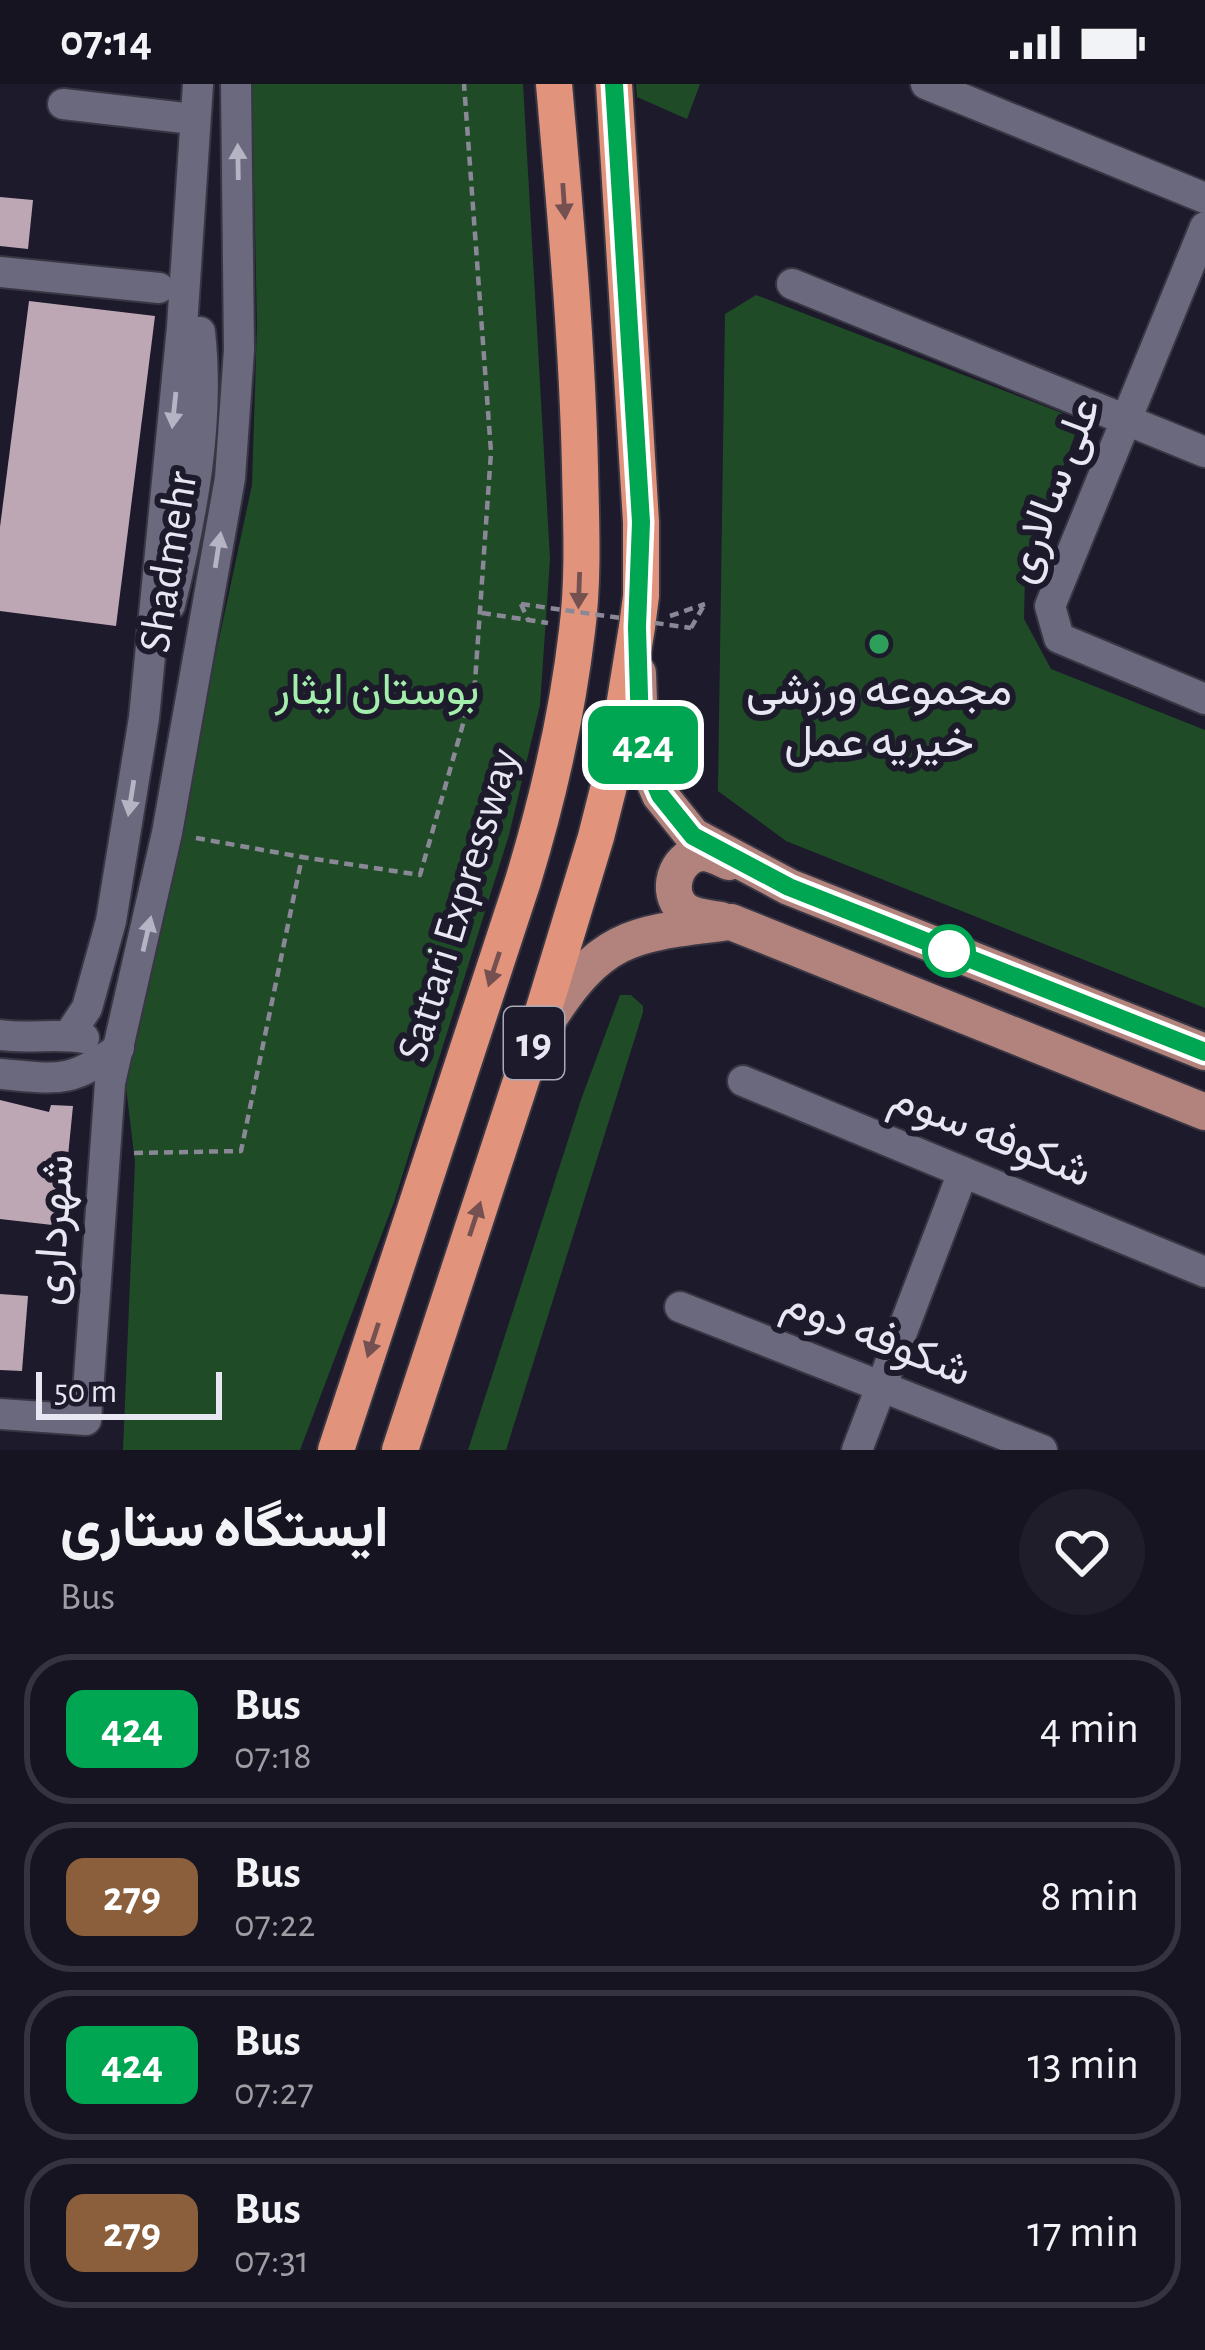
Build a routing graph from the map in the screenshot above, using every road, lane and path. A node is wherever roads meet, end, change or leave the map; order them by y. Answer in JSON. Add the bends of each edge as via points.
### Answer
{"nodes":[{"id":1,"x":198,"y":84,"type":"edge"},
{"id":2,"x":236,"y":84,"type":"edge"},
{"id":3,"x":464,"y":84,"type":"edge"},
{"id":4,"x":554,"y":84,"type":"edge"},
{"id":5,"x":614,"y":84,"type":"edge"},
{"id":6,"x":926,"y":84,"type":"edge"},
{"id":7,"x":63,"y":104,"type":"dead end"},
{"id":8,"x":193,"y":119,"type":"junction"},
{"id":9,"x":1205,"y":198,"type":"edge"},
{"id":10,"x":1205,"y":227,"type":"edge"},
{"id":11,"x":0,"y":272,"type":"edge"},
{"id":12,"x":792,"y":284,"type":"dead end"},
{"id":13,"x":159,"y":288,"type":"dead end"},
{"id":14,"x":200,"y":332,"type":"dead end"},
{"id":15,"x":1127,"y":420,"type":"junction"},
{"id":16,"x":1205,"y":452,"type":"edge"},
{"id":17,"x":705,"y":604,"type":"dead end"},
{"id":18,"x":480,"y":613,"type":"junction"},
{"id":19,"x":637,"y":627,"type":"junction"},
{"id":20,"x":1205,"y":699,"type":"edge"},
{"id":21,"x":144,"y":718,"type":"junction"},
{"id":22,"x":167,"y":833,"type":"junction"},
{"id":23,"x":302,"y":857,"type":"junction"},
{"id":24,"x":789,"y":887,"type":"junction"},
{"id":25,"x":731,"y":922,"type":"junction"},
{"id":26,"x":0,"y":1035,"type":"edge"},
{"id":27,"x":69,"y":1035,"type":"junction"},
{"id":28,"x":535,"y":1041,"type":"junction"},
{"id":29,"x":119,"y":1048,"type":"junction"},
{"id":30,"x":1205,"y":1052,"type":"edge"},
{"id":31,"x":0,"y":1074,"type":"edge"},
{"id":32,"x":743,"y":1082,"type":"dead end"},
{"id":33,"x":1205,"y":1112,"type":"edge"},
{"id":34,"x":105,"y":1154,"type":"junction"},
{"id":35,"x":963,"y":1172,"type":"junction"},
{"id":36,"x":1205,"y":1272,"type":"edge"},
{"id":37,"x":680,"y":1307,"type":"dead end"},
{"id":38,"x":881,"y":1387,"type":"junction"},
{"id":39,"x":0,"y":1414,"type":"edge"},
{"id":40,"x":336,"y":1450,"type":"edge"},
{"id":41,"x":400,"y":1450,"type":"edge"},
{"id":42,"x":856,"y":1450,"type":"edge"},
{"id":43,"x":1042,"y":1450,"type":"edge"}],
"edges":[{"from":1,"to":8,"type":"street","name":"Shadmehr"},
{"from":22,"to":2,"type":"street","name":"Shadmehr","one_way":true,"via":[[230,478],[238,350]]},
{"from":3,"to":18,"type":"path","via":[[491,452]]},
{"from":4,"to":40,"type":"highway","name":"Sattari Expressway","number":"19","one_way":true,"via":[[581,544],[566,711],[523,881]]},
{"from":5,"to":19,"type":"highway","number":"19","via":[[641,522]]},
{"from":6,"to":9,"type":"street"},
{"from":7,"to":8,"type":"street"},
{"from":8,"to":21,"type":"street","name":"Shadmehr","one_way":true},
{"from":10,"to":15,"type":"street","name":"علی سالاری"},
{"from":11,"to":13,"type":"street"},
{"from":12,"to":15,"type":"street"},
{"from":14,"to":21,"type":"street","via":[[203,392],[187,536]]},
{"from":15,"to":16,"type":"street"},
{"from":15,"to":20,"type":"street","name":"علی سالاری","via":[[1050,606],[1059,638]]},
{"from":17,"to":18,"type":"path","bridge":true,"via":[[691,628],[521,604],[528,620]]},
{"from":18,"to":23,"type":"path","via":[[476,682],[420,875]]},
{"from":19,"to":24,"type":"main road","via":[[640,730],[660,795],[693,836]]},
{"from":19,"to":28,"type":"highway","number":"19","via":[[596,837]]},
{"from":21,"to":27,"type":"street","name":"Shadmehr","one_way":true,"via":[[107,937],[87,1008]]},
{"from":22,"to":23,"type":"path"},
{"from":29,"to":22,"type":"street","name":"Shadmehr","one_way":true},
{"from":23,"to":34,"type":"path","via":[[241,1151]]},
{"from":24,"to":25,"type":"main road","via":[[707,853],[687,859],[675,875],[679,905]]},
{"from":24,"to":30,"type":"main road"},
{"from":25,"to":28,"type":"main road","via":[[624,942],[574,978]]},
{"from":25,"to":33,"type":"main road"},
{"from":26,"to":27,"type":"street"},
{"from":27,"to":29,"type":"street"},
{"from":41,"to":28,"type":"highway","number":"19","one_way":true},
{"from":29,"to":31,"type":"street","via":[[88,1071]]},
{"from":29,"to":34,"type":"street","name":"شهرداری"},
{"from":32,"to":35,"type":"street","name":"شکوفه سوم"},
{"from":34,"to":39,"type":"street","name":"شهرداری","via":[[86,1420]]},
{"from":35,"to":36,"type":"street","name":"شکوفه سوم"},
{"from":35,"to":38,"type":"street"},
{"from":37,"to":38,"type":"street","name":"شکوفه دوم"},
{"from":38,"to":42,"type":"street"},
{"from":38,"to":43,"type":"street","name":"شکوفه دوم"}]}
